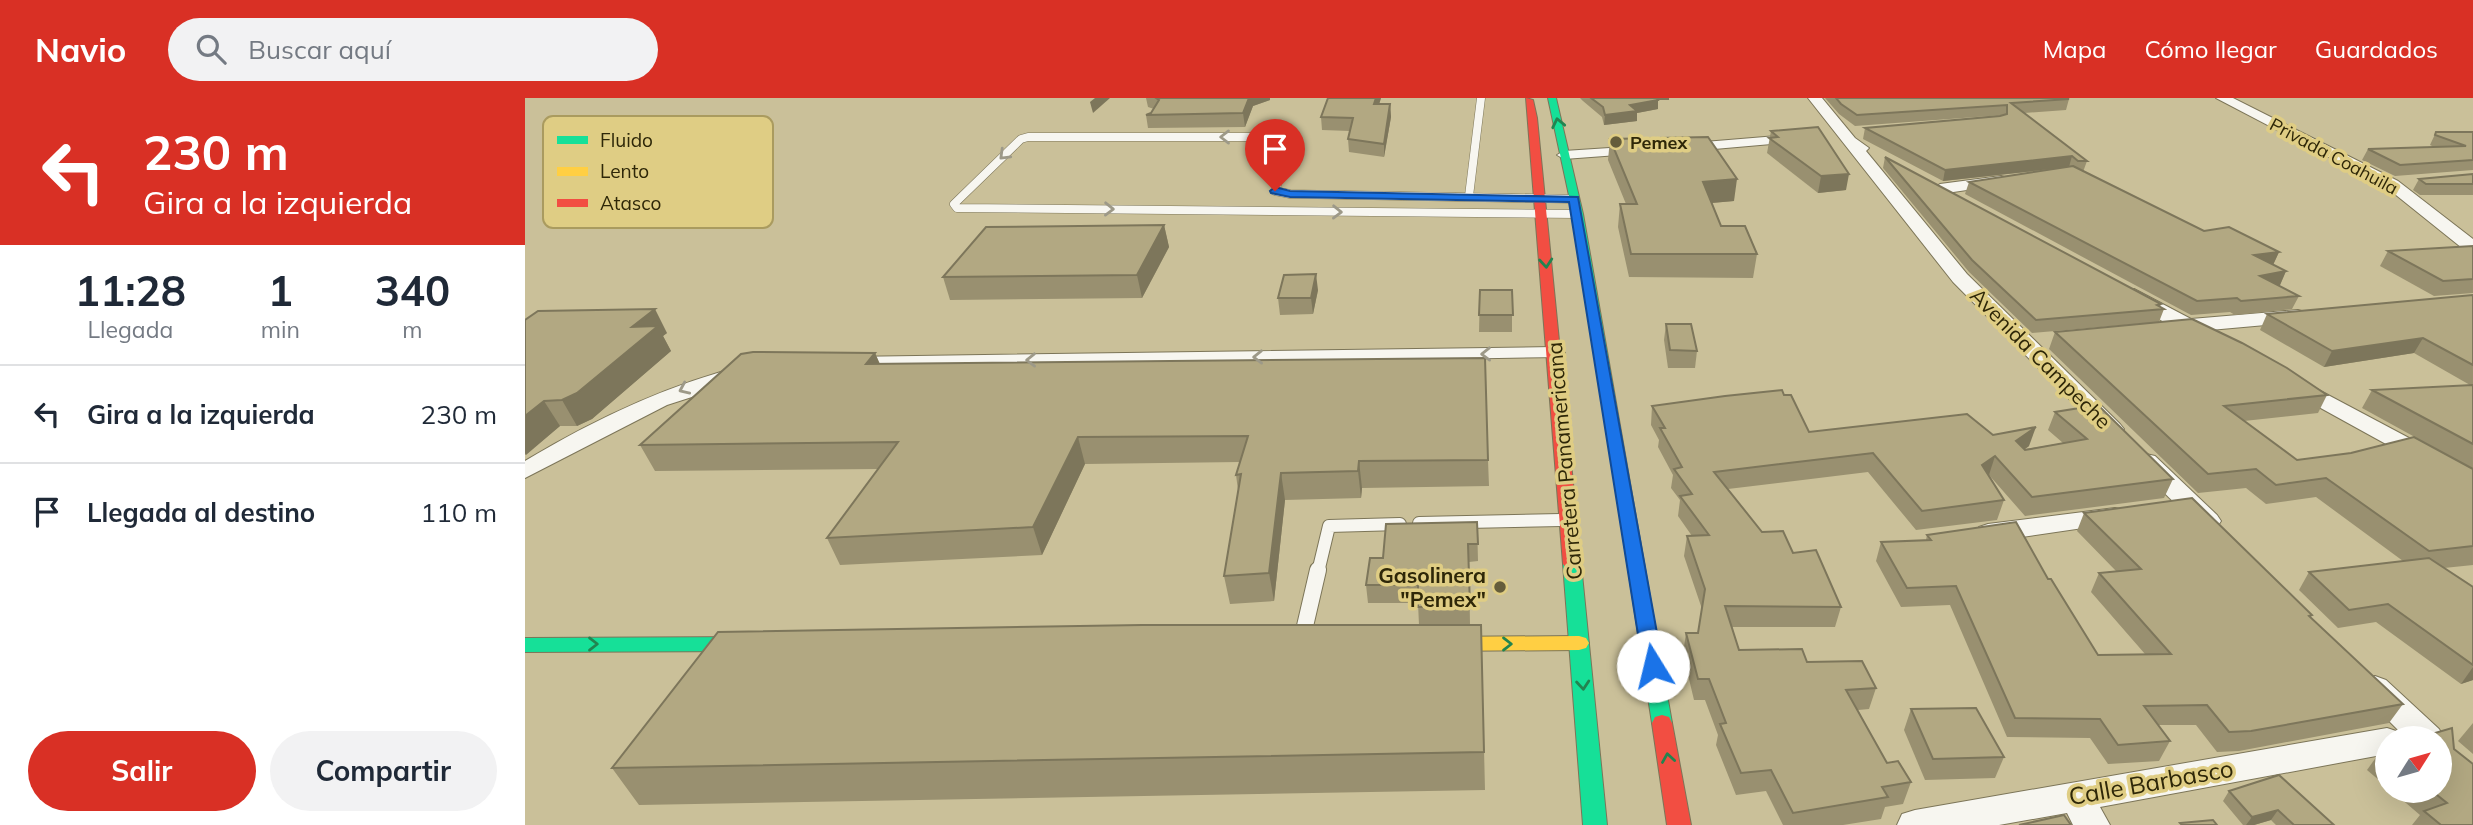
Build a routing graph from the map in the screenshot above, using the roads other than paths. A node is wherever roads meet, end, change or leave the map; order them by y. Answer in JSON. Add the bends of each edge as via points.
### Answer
{"nodes":[{"id":1,"x":1481,"y":98,"type":"edge"},
{"id":2,"x":1529,"y":98,"type":"edge"},
{"id":3,"x":1552,"y":98,"type":"edge"},
{"id":4,"x":1815,"y":98,"type":"edge"},
{"id":5,"x":2223,"y":98,"type":"edge"},
{"id":6,"x":1851,"y":135,"type":"junction"},
{"id":7,"x":1564,"y":155,"type":"junction"},
{"id":8,"x":1895,"y":165,"type":"edge"},
{"id":9,"x":1917,"y":177,"type":"edge"},
{"id":10,"x":2023,"y":179,"type":"edge"},
{"id":11,"x":2419,"y":182,"type":"edge"},
{"id":12,"x":2392,"y":184,"type":"junction"},
{"id":13,"x":1940,"y":189,"type":"junction"},
{"id":14,"x":1469,"y":196,"type":"junction"},
{"id":15,"x":1541,"y":207,"type":"junction"},
{"id":16,"x":1576,"y":207,"type":"junction"},
{"id":17,"x":1973,"y":207,"type":"edge"},
{"id":18,"x":2473,"y":248,"type":"edge"},
{"id":19,"x":2120,"y":287,"type":"edge"},
{"id":20,"x":2324,"y":314,"type":"edge"},
{"id":21,"x":2188,"y":326,"type":"junction"},
{"id":22,"x":2161,"y":329,"type":"edge"},
{"id":23,"x":2051,"y":340,"type":"dead end"},
{"id":24,"x":2023,"y":342,"type":"junction"},
{"id":25,"x":2224,"y":345,"type":"edge"},
{"id":26,"x":1554,"y":353,"type":"junction"},
{"id":27,"x":823,"y":363,"type":"edge"},
{"id":28,"x":768,"y":367,"type":"edge"},
{"id":29,"x":2283,"y":378,"type":"edge"},
{"id":30,"x":525,"y":471,"type":"edge"},
{"id":31,"x":2473,"y":482,"type":"edge"},
{"id":32,"x":2192,"y":505,"type":"junction"},
{"id":33,"x":2165,"y":509,"type":"edge"},
{"id":34,"x":2137,"y":513,"type":"edge"},
{"id":35,"x":1569,"y":520,"type":"junction"},
{"id":36,"x":2221,"y":534,"type":"edge"},
{"id":37,"x":1961,"y":536,"type":"edge"},
{"id":38,"x":1580,"y":643,"type":"junction"},
{"id":39,"x":774,"y":644,"type":"edge"},
{"id":40,"x":1301,"y":644,"type":"edge"},
{"id":41,"x":1426,"y":644,"type":"edge"},
{"id":42,"x":525,"y":645,"type":"edge"},
{"id":43,"x":2355,"y":668,"type":"edge"},
{"id":44,"x":2411,"y":726,"type":"edge"},
{"id":45,"x":2375,"y":743,"type":"edge"},
{"id":46,"x":2075,"y":795,"type":"junction"},
{"id":47,"x":1595,"y":825,"type":"edge"},
{"id":48,"x":1679,"y":825,"type":"edge"},
{"id":49,"x":1915,"y":825,"type":"edge"},
{"id":50,"x":2092,"y":825,"type":"edge"}],
"edges":[{"from":1,"to":14,"type":"lane"},
{"from":2,"to":15,"type":"main road","name":"Carretera Panamericana"},
{"from":7,"to":3,"type":"main road","one_way":true},
{"from":4,"to":6,"type":"street","name":"Avenida Campeche"},
{"from":5,"to":12,"type":"street","name":"Privada Coahuila"},
{"from":6,"to":7,"type":"street"},
{"from":6,"to":8,"type":"street"},
{"from":6,"to":24,"type":"street","name":"Avenida Campeche","via":[[1960,278]]},
{"from":7,"to":16,"type":"main road"},
{"from":9,"to":13,"type":"street"},
{"from":10,"to":13,"type":"street"},
{"from":11,"to":12,"type":"street"},
{"from":12,"to":18,"type":"street","name":"Privada Coahuila"},
{"from":13,"to":17,"type":"street"},
{"from":14,"to":15,"type":"lane"},
{"from":14,"to":15,"type":"lane","one_way":true,"via":[[1275,191],[1291,141],[1279,137],[1028,137],[954,204],[957,208]]},
{"from":15,"to":16,"type":"lane"},
{"from":15,"to":16,"type":"lane"},
{"from":15,"to":26,"type":"main road","name":"Carretera Panamericana","one_way":true},
{"from":48,"to":16,"type":"main road","one_way":true},
{"from":19,"to":21,"type":"street"},
{"from":20,"to":21,"type":"street"},
{"from":21,"to":22,"type":"street"},
{"from":21,"to":25,"type":"street"},
{"from":23,"to":24,"type":"street"},
{"from":24,"to":32,"type":"street","name":"Avenida Campeche"},
{"from":26,"to":27,"type":"street","one_way":true},
{"from":26,"to":35,"type":"main road","name":"Carretera Panamericana"},
{"from":28,"to":30,"type":"street","one_way":true,"via":[[701,382],[589,432]]},
{"from":29,"to":31,"type":"street"},
{"from":32,"to":33,"type":"street"},
{"from":32,"to":36,"type":"street","name":"Avenida Campeche"},
{"from":34,"to":37,"type":"street"},
{"from":35,"to":38,"type":"main road","name":"Carretera Panamericana"},
{"from":35,"to":40,"type":"lane","via":[[1329,526]]},
{"from":41,"to":38,"type":"main road","one_way":true},
{"from":38,"to":47,"type":"main road","name":"Carretera Panamericana","one_way":true},
{"from":42,"to":39,"type":"main road","one_way":true},
{"from":43,"to":44,"type":"street"},
{"from":45,"to":46,"type":"street","name":"Calle Barbasco"},
{"from":46,"to":49,"type":"street","name":"Calle Barbasco"},
{"from":46,"to":50,"type":"street"}]}
